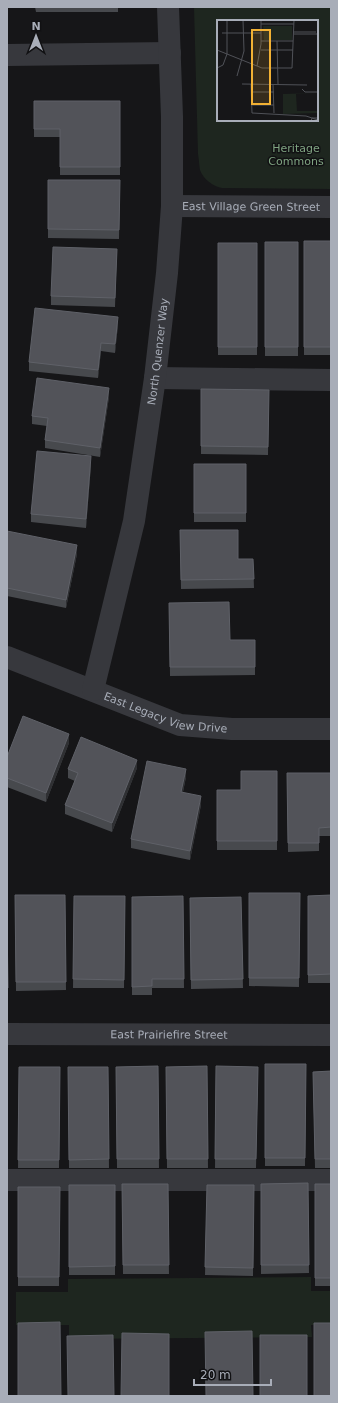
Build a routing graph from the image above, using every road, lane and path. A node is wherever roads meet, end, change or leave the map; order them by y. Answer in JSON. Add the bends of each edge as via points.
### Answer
{"nodes":[{"id":1,"x":168,"y":7,"type":"edge"},
{"id":2,"x":170,"y":52,"type":"junction"},
{"id":3,"x":7,"y":55,"type":"edge"},
{"id":4,"x":172,"y":206,"type":"junction"},
{"id":5,"x":331,"y":207,"type":"edge"},
{"id":6,"x":155,"y":378,"type":"junction"},
{"id":7,"x":331,"y":380,"type":"edge"},
{"id":8,"x":7,"y":657,"type":"edge"},
{"id":9,"x":93,"y":690,"type":"junction"},
{"id":10,"x":331,"y":729,"type":"edge"},
{"id":11,"x":7,"y":1034,"type":"edge"},
{"id":12,"x":331,"y":1035,"type":"edge"},
{"id":13,"x":7,"y":1180,"type":"edge"},
{"id":14,"x":331,"y":1180,"type":"edge"}],
"edges":[{"from":1,"to":2,"type":"street","name":"North Quenzer Way"},
{"from":2,"to":3,"type":"street"},
{"from":2,"to":4,"type":"street","name":"North Quenzer Way"},
{"from":4,"to":5,"type":"street","name":"East Village Green Street"},
{"from":4,"to":6,"type":"street","name":"North Quenzer Way","via":[[168,273]]},
{"from":6,"to":7,"type":"street"},
{"from":6,"to":9,"type":"street","name":"North Quenzer Way","via":[[134,521]]},
{"from":8,"to":9,"type":"street","name":"East Legacy View Drive"},
{"from":9,"to":10,"type":"street","name":"East Legacy View Drive","via":[[180,725],[232,729]]},
{"from":11,"to":12,"type":"street","name":"East Prairiefire Street"},
{"from":13,"to":14,"type":"street"}]}
